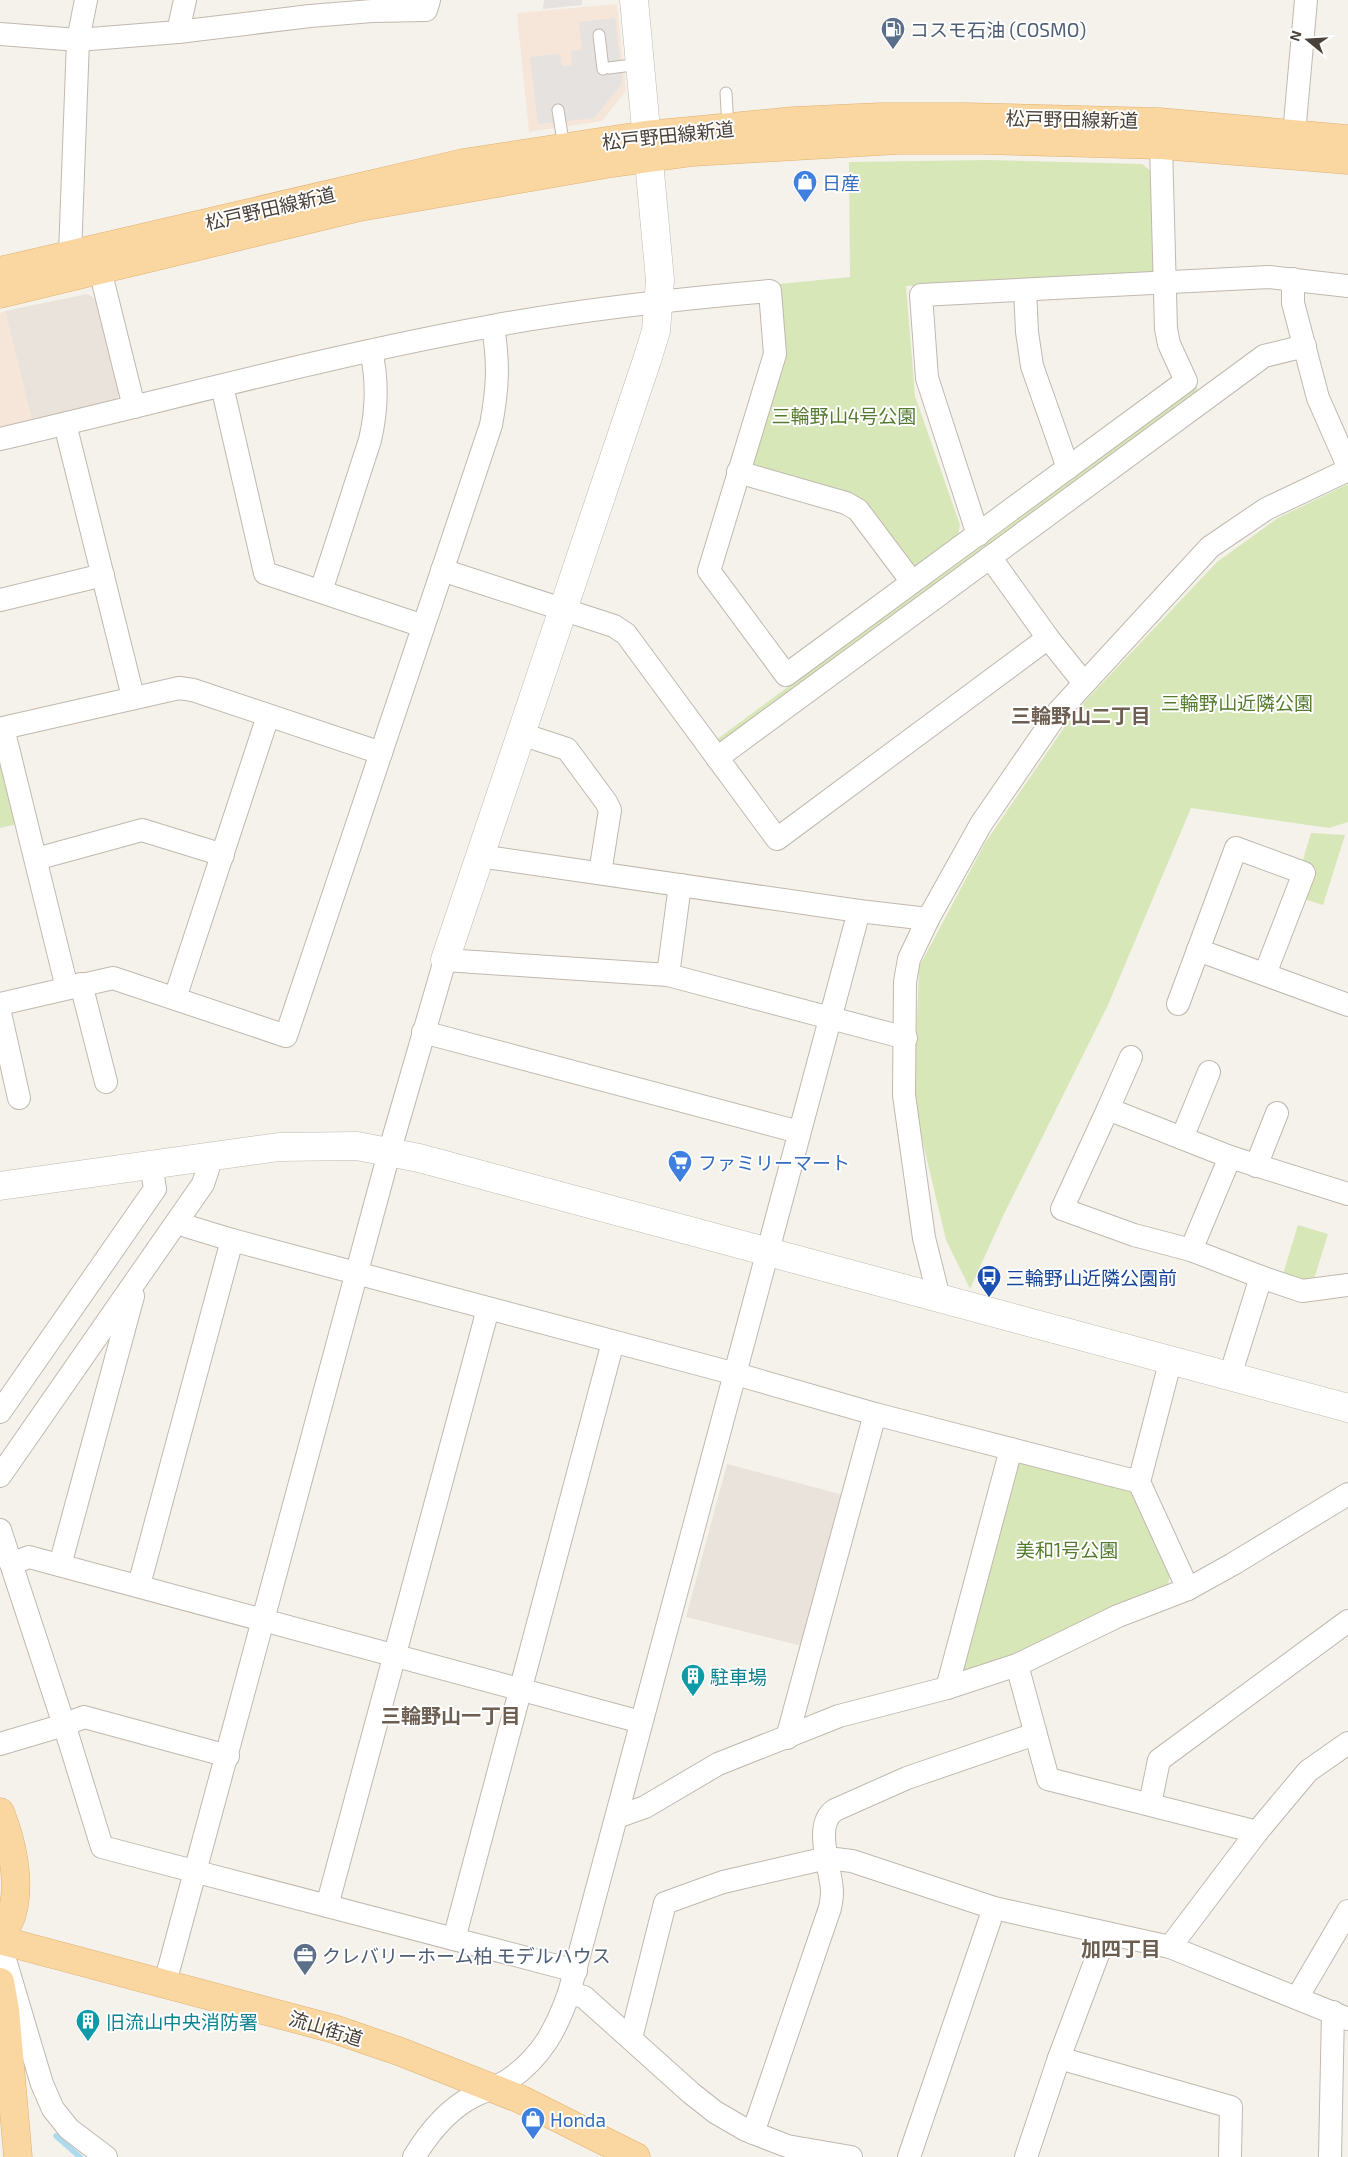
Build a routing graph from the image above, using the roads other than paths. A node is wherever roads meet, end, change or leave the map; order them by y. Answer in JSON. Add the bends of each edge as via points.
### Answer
{"nodes":[{"id":1,"x":86,"y":0,"type":"edge"},
{"id":2,"x":185,"y":0,"type":"edge"},
{"id":3,"x":429,"y":0,"type":"edge"},
{"id":4,"x":634,"y":0,"type":"edge"},
{"id":5,"x":1306,"y":0,"type":"edge"},
{"id":6,"x":312,"y":8,"type":"edge"},
{"id":7,"x":178,"y":32,"type":"junction"},
{"id":8,"x":0,"y":34,"type":"edge"},
{"id":9,"x":599,"y":36,"type":"dead end"},
{"id":10,"x":78,"y":40,"type":"junction"},
{"id":11,"x":640,"y":64,"type":"junction"},
{"id":12,"x":726,"y":93,"type":"dead end"},
{"id":13,"x":558,"y":110,"type":"dead end"},
{"id":14,"x":728,"y":127,"type":"junction"},
{"id":15,"x":1294,"y":134,"type":"junction"},
{"id":16,"x":1348,"y":139,"type":"edge"},
{"id":17,"x":1161,"y":144,"type":"junction"},
{"id":18,"x":648,"y":146,"type":"junction"},
{"id":19,"x":564,"y":148,"type":"junction"},
{"id":20,"x":1348,"y":160,"type":"edge"},
{"id":21,"x":70,"y":254,"type":"junction"},
{"id":22,"x":100,"y":270,"type":"junction"},
{"id":23,"x":0,"y":271,"type":"edge"},
{"id":24,"x":1293,"y":279,"type":"junction"},
{"id":25,"x":1165,"y":282,"type":"junction"},
{"id":26,"x":1348,"y":286,"type":"edge"},
{"id":27,"x":1025,"y":290,"type":"junction"},
{"id":28,"x":0,"y":294,"type":"edge"},
{"id":29,"x":660,"y":301,"type":"junction"},
{"id":30,"x":493,"y":326,"type":"junction"},
{"id":31,"x":1305,"y":346,"type":"junction"},
{"id":32,"x":371,"y":351,"type":"junction"},
{"id":33,"x":222,"y":386,"type":"junction"},
{"id":34,"x":134,"y":407,"type":"junction"},
{"id":35,"x":65,"y":424,"type":"junction"},
{"id":36,"x":0,"y":439,"type":"edge"},
{"id":37,"x":1348,"y":466,"type":"edge"},
{"id":38,"x":1068,"y":468,"type":"junction"},
{"id":39,"x":1348,"y":470,"type":"edge"},
{"id":40,"x":738,"y":472,"type":"junction"},
{"id":41,"x":978,"y":535,"type":"junction"},
{"id":42,"x":990,"y":556,"type":"junction"},
{"id":43,"x":442,"y":570,"type":"junction"},
{"id":44,"x":103,"y":576,"type":"junction"},
{"id":45,"x":912,"y":582,"type":"junction"},
{"id":46,"x":321,"y":591,"type":"junction"},
{"id":47,"x":0,"y":600,"type":"edge"},
{"id":48,"x":563,"y":609,"type":"junction"},
{"id":49,"x":423,"y":626,"type":"junction"},
{"id":50,"x":1048,"y":638,"type":"junction"},
{"id":51,"x":1084,"y":683,"type":"junction"},
{"id":52,"x":133,"y":697,"type":"junction"},
{"id":53,"x":268,"y":716,"type":"junction"},
{"id":54,"x":2,"y":721,"type":"edge"},
{"id":55,"x":521,"y":734,"type":"junction"},
{"id":56,"x":381,"y":754,"type":"junction"},
{"id":57,"x":717,"y":758,"type":"junction"},
{"id":58,"x":223,"y":855,"type":"junction"},
{"id":59,"x":479,"y":856,"type":"junction"},
{"id":60,"x":36,"y":859,"type":"junction"},
{"id":61,"x":600,"y":873,"type":"junction"},
{"id":62,"x":680,"y":885,"type":"junction"},
{"id":63,"x":859,"y":911,"type":"junction"},
{"id":64,"x":928,"y":919,"type":"junction"},
{"id":65,"x":1198,"y":950,"type":"junction"},
{"id":66,"x":445,"y":960,"type":"junction"},
{"id":67,"x":1265,"y":974,"type":"junction"},
{"id":68,"x":668,"y":975,"type":"junction"},
{"id":69,"x":74,"y":986,"type":"junction"},
{"id":70,"x":175,"y":998,"type":"junction"},
{"id":71,"x":0,"y":1004,"type":"edge"},
{"id":72,"x":1178,"y":1004,"type":"dead end"},
{"id":73,"x":1348,"y":1005,"type":"edge"},
{"id":74,"x":0,"y":1012,"type":"edge"},
{"id":75,"x":831,"y":1020,"type":"junction"},
{"id":76,"x":423,"y":1032,"type":"junction"},
{"id":77,"x":906,"y":1038,"type":"junction"},
{"id":78,"x":1131,"y":1057,"type":"dead end"},
{"id":79,"x":1209,"y":1072,"type":"dead end"},
{"id":80,"x":106,"y":1082,"type":"dead end"},
{"id":81,"x":19,"y":1098,"type":"dead end"},
{"id":82,"x":1108,"y":1109,"type":"junction"},
{"id":83,"x":1277,"y":1113,"type":"dead end"},
{"id":84,"x":799,"y":1132,"type":"junction"},
{"id":85,"x":1182,"y":1138,"type":"junction"},
{"id":86,"x":389,"y":1152,"type":"junction"},
{"id":87,"x":207,"y":1156,"type":"junction"},
{"id":88,"x":1230,"y":1157,"type":"junction"},
{"id":89,"x":151,"y":1164,"type":"junction"},
{"id":90,"x":1256,"y":1166,"type":"junction"},
{"id":91,"x":0,"y":1186,"type":"edge"},
{"id":92,"x":1348,"y":1194,"type":"edge"},
{"id":93,"x":179,"y":1220,"type":"junction"},
{"id":94,"x":232,"y":1240,"type":"junction"},
{"id":95,"x":1191,"y":1250,"type":"junction"},
{"id":96,"x":768,"y":1252,"type":"junction"},
{"id":97,"x":358,"y":1273,"type":"junction"},
{"id":98,"x":1261,"y":1276,"type":"junction"},
{"id":99,"x":138,"y":1280,"type":"junction"},
{"id":100,"x":1348,"y":1285,"type":"edge"},
{"id":101,"x":939,"y":1298,"type":"junction"},
{"id":102,"x":488,"y":1309,"type":"junction"},
{"id":103,"x":613,"y":1342,"type":"junction"},
{"id":104,"x":1171,"y":1360,"type":"junction"},
{"id":105,"x":736,"y":1374,"type":"junction"},
{"id":106,"x":1230,"y":1376,"type":"junction"},
{"id":107,"x":1348,"y":1408,"type":"edge"},
{"id":108,"x":0,"y":1412,"type":"edge"},
{"id":109,"x":875,"y":1414,"type":"junction"},
{"id":110,"x":1011,"y":1449,"type":"junction"},
{"id":111,"x":0,"y":1476,"type":"edge"},
{"id":112,"x":1138,"y":1482,"type":"junction"},
{"id":113,"x":1348,"y":1494,"type":"edge"},
{"id":114,"x":0,"y":1530,"type":"edge"},
{"id":115,"x":11,"y":1564,"type":"junction"},
{"id":116,"x":60,"y":1565,"type":"junction"},
{"id":117,"x":139,"y":1586,"type":"junction"},
{"id":118,"x":1188,"y":1589,"type":"junction"},
{"id":119,"x":264,"y":1620,"type":"junction"},
{"id":120,"x":1348,"y":1621,"type":"edge"},
{"id":121,"x":394,"y":1656,"type":"junction"},
{"id":122,"x":1018,"y":1665,"type":"junction"},
{"id":123,"x":947,"y":1688,"type":"junction"},
{"id":124,"x":520,"y":1689,"type":"junction"},
{"id":125,"x":641,"y":1722,"type":"junction"},
{"id":126,"x":64,"y":1725,"type":"junction"},
{"id":127,"x":1035,"y":1734,"type":"junction"},
{"id":128,"x":787,"y":1738,"type":"junction"},
{"id":129,"x":1348,"y":1743,"type":"edge"},
{"id":130,"x":0,"y":1744,"type":"edge"},
{"id":131,"x":228,"y":1756,"type":"junction"},
{"id":132,"x":1150,"y":1804,"type":"junction"},
{"id":133,"x":0,"y":1812,"type":"edge"},
{"id":134,"x":617,"y":1817,"type":"junction"},
{"id":135,"x":1257,"y":1832,"type":"junction"},
{"id":136,"x":827,"y":1858,"type":"junction"},
{"id":137,"x":196,"y":1872,"type":"junction"},
{"id":138,"x":327,"y":1906,"type":"junction"},
{"id":139,"x":994,"y":1908,"type":"junction"},
{"id":140,"x":1348,"y":1911,"type":"edge"},
{"id":141,"x":1106,"y":1933,"type":"junction"},
{"id":142,"x":454,"y":1939,"type":"junction"},
{"id":143,"x":0,"y":1940,"type":"edge"},
{"id":144,"x":1170,"y":1947,"type":"junction"},
{"id":145,"x":576,"y":1970,"type":"junction"},
{"id":146,"x":0,"y":1982,"type":"edge"},
{"id":147,"x":165,"y":1983,"type":"junction"},
{"id":148,"x":570,"y":1993,"type":"junction"},
{"id":149,"x":1297,"y":1998,"type":"junction"},
{"id":150,"x":1340,"y":2015,"type":"edge"},
{"id":151,"x":630,"y":2038,"type":"junction"},
{"id":152,"x":1059,"y":2058,"type":"junction"},
{"id":153,"x":491,"y":2087,"type":"junction"},
{"id":154,"x":752,"y":2133,"type":"junction"},
{"id":155,"x":18,"y":2157,"type":"edge"},
{"id":156,"x":106,"y":2157,"type":"edge"},
{"id":157,"x":414,"y":2157,"type":"edge"},
{"id":158,"x":636,"y":2157,"type":"edge"},
{"id":159,"x":851,"y":2157,"type":"edge"},
{"id":160,"x":909,"y":2157,"type":"edge"},
{"id":161,"x":1026,"y":2157,"type":"edge"},
{"id":162,"x":1230,"y":2157,"type":"edge"},
{"id":163,"x":1330,"y":2157,"type":"edge"}],
"edges":[{"from":1,"to":10,"type":"street"},
{"from":2,"to":7,"type":"street"},
{"from":3,"to":6,"type":"street","via":[[426,10]]},
{"from":4,"to":11,"type":"street"},
{"from":5,"to":15,"type":"street"},
{"from":6,"to":7,"type":"street"},
{"from":7,"to":10,"type":"street"},
{"from":8,"to":10,"type":"street"},
{"from":9,"to":11,"type":"lane","via":[[606,68]]},
{"from":10,"to":21,"type":"street"},
{"from":11,"to":18,"type":"street"},
{"from":12,"to":14,"type":"lane"},
{"from":13,"to":19,"type":"lane"},
{"from":14,"to":15,"type":"main road","name":"松戸野田線新道","via":[[880,117],[967,117],[1159,122]]},
{"from":14,"to":18,"type":"main road","name":"松戸野田線新道"},
{"from":15,"to":16,"type":"main road","name":"松戸野田線新道"},
{"from":17,"to":18,"type":"main road","name":"松戸野田線新道","via":[[898,140],[694,152]]},
{"from":17,"to":20,"type":"main road","name":"松戸野田線新道"},
{"from":17,"to":25,"type":"street"},
{"from":18,"to":19,"type":"main road","name":"松戸野田線新道"},
{"from":18,"to":22,"type":"main road","name":"松戸野田線新道","via":[[360,207]]},
{"from":18,"to":29,"type":"street"},
{"from":19,"to":21,"type":"main road","name":"松戸野田線新道","via":[[464,163]]},
{"from":21,"to":23,"type":"main road","name":"松戸野田線新道"},
{"from":22,"to":28,"type":"main road","name":"松戸野田線新道"},
{"from":22,"to":34,"type":"street"},
{"from":24,"to":25,"type":"street","via":[[1269,277]]},
{"from":24,"to":26,"type":"street"},
{"from":24,"to":31,"type":"street","via":[[1293,303]]},
{"from":25,"to":27,"type":"street"},
{"from":25,"to":38,"type":"street","via":[[1169,344],[1186,381]]},
{"from":27,"to":38,"type":"street","via":[[1032,366]]},
{"from":27,"to":41,"type":"street","via":[[921,295],[927,378]]},
{"from":29,"to":30,"type":"street"},
{"from":29,"to":40,"type":"street","via":[[770,291],[775,354]]},
{"from":29,"to":48,"type":"street","via":[[648,360]]},
{"from":30,"to":32,"type":"street"},
{"from":30,"to":43,"type":"street","via":[[498,391],[491,425]]},
{"from":31,"to":37,"type":"street","via":[[1318,398]]},
{"from":31,"to":42,"type":"street","via":[[1264,356]]},
{"from":32,"to":33,"type":"street"},
{"from":32,"to":46,"type":"street","via":[[376,370],[374,423]]},
{"from":33,"to":34,"type":"street"},
{"from":33,"to":46,"type":"street","via":[[266,573]]},
{"from":34,"to":35,"type":"street"},
{"from":35,"to":36,"type":"street"},
{"from":35,"to":44,"type":"street"},
{"from":38,"to":41,"type":"street"},
{"from":39,"to":51,"type":"street","via":[[1266,509],[1210,547]]},
{"from":40,"to":45,"type":"street","via":[[858,510]]},
{"from":40,"to":45,"type":"street","via":[[708,571],[786,675]]},
{"from":41,"to":45,"type":"street"},
{"from":42,"to":50,"type":"street"},
{"from":42,"to":57,"type":"street"},
{"from":43,"to":48,"type":"street"},
{"from":43,"to":49,"type":"street"},
{"from":44,"to":47,"type":"street"},
{"from":44,"to":52,"type":"street"},
{"from":46,"to":49,"type":"street"},
{"from":48,"to":55,"type":"street"},
{"from":48,"to":57,"type":"street","via":[[614,626],[626,634]]},
{"from":49,"to":56,"type":"street"},
{"from":50,"to":51,"type":"street"},
{"from":50,"to":57,"type":"street","via":[[777,839]]},
{"from":51,"to":64,"type":"street","via":[[1058,712],[981,824]]},
{"from":52,"to":53,"type":"street","via":[[179,688]]},
{"from":52,"to":54,"type":"street"},
{"from":53,"to":56,"type":"street"},
{"from":53,"to":58,"type":"street"},
{"from":54,"to":60,"type":"street"},
{"from":55,"to":59,"type":"street"},
{"from":55,"to":61,"type":"street","via":[[567,749],[606,802],[610,810]]},
{"from":56,"to":70,"type":"street","via":[[286,1036]]},
{"from":58,"to":60,"type":"street","via":[[142,830]]},
{"from":58,"to":70,"type":"street"},
{"from":59,"to":61,"type":"street"},
{"from":59,"to":66,"type":"street"},
{"from":60,"to":69,"type":"street"},
{"from":61,"to":62,"type":"street"},
{"from":62,"to":63,"type":"street"},
{"from":62,"to":68,"type":"street"},
{"from":63,"to":64,"type":"street"},
{"from":63,"to":75,"type":"street"},
{"from":64,"to":77,"type":"street","via":[[909,959],[904,982]]},
{"from":65,"to":67,"type":"street"},
{"from":65,"to":67,"type":"street","via":[[1236,848],[1304,873]]},
{"from":65,"to":72,"type":"street"},
{"from":66,"to":68,"type":"street"},
{"from":66,"to":76,"type":"street"},
{"from":67,"to":73,"type":"street"},
{"from":68,"to":75,"type":"street"},
{"from":69,"to":70,"type":"street","via":[[113,978]]},
{"from":69,"to":71,"type":"street"},
{"from":69,"to":80,"type":"street"},
{"from":74,"to":81,"type":"street"},
{"from":75,"to":77,"type":"street"},
{"from":75,"to":84,"type":"street"},
{"from":76,"to":84,"type":"street"},
{"from":76,"to":86,"type":"street"},
{"from":77,"to":101,"type":"street","via":[[904,1095],[924,1238]]},
{"from":78,"to":82,"type":"street"},
{"from":79,"to":85,"type":"street"},
{"from":82,"to":85,"type":"street"},
{"from":82,"to":95,"type":"street","via":[[1062,1209],[1134,1235]]},
{"from":83,"to":90,"type":"street"},
{"from":84,"to":96,"type":"street"},
{"from":85,"to":88,"type":"street"},
{"from":86,"to":87,"type":"street","via":[[357,1146],[279,1147]]},
{"from":86,"to":96,"type":"street"},
{"from":86,"to":97,"type":"street"},
{"from":87,"to":89,"type":"street"},
{"from":87,"to":93,"type":"street","via":[[208,1169],[203,1184]]},
{"from":88,"to":90,"type":"street"},
{"from":88,"to":95,"type":"street"},
{"from":89,"to":91,"type":"street"},
{"from":89,"to":108,"type":"street","via":[[156,1189]]},
{"from":90,"to":92,"type":"street"},
{"from":93,"to":94,"type":"street","via":[[186,1226]]},
{"from":93,"to":99,"type":"street"},
{"from":94,"to":97,"type":"street"},
{"from":94,"to":117,"type":"street"},
{"from":95,"to":98,"type":"street"},
{"from":96,"to":101,"type":"street"},
{"from":96,"to":105,"type":"street"},
{"from":97,"to":102,"type":"street"},
{"from":97,"to":119,"type":"street"},
{"from":98,"to":100,"type":"street","via":[[1302,1291]]},
{"from":98,"to":106,"type":"street"},
{"from":99,"to":111,"type":"street"},
{"from":99,"to":116,"type":"street"},
{"from":101,"to":104,"type":"street"},
{"from":102,"to":103,"type":"street"},
{"from":102,"to":121,"type":"street"},
{"from":103,"to":105,"type":"street"},
{"from":103,"to":124,"type":"street"},
{"from":104,"to":106,"type":"street"},
{"from":104,"to":112,"type":"street"},
{"from":105,"to":109,"type":"street"},
{"from":105,"to":125,"type":"street"},
{"from":106,"to":107,"type":"street"},
{"from":109,"to":110,"type":"street"},
{"from":109,"to":128,"type":"street"},
{"from":110,"to":112,"type":"street"},
{"from":110,"to":123,"type":"street"},
{"from":112,"to":118,"type":"street"},
{"from":113,"to":118,"type":"street"},
{"from":114,"to":115,"type":"street"},
{"from":115,"to":116,"type":"street","via":[[29,1557]]},
{"from":115,"to":126,"type":"street"},
{"from":116,"to":117,"type":"street"},
{"from":117,"to":119,"type":"street"},
{"from":118,"to":122,"type":"street","via":[[1118,1616]]},
{"from":119,"to":121,"type":"street"},
{"from":119,"to":131,"type":"street"},
{"from":120,"to":132,"type":"street","via":[[1159,1760]]},
{"from":121,"to":124,"type":"street"},
{"from":121,"to":138,"type":"street"},
{"from":122,"to":123,"type":"street"},
{"from":122,"to":127,"type":"street"},
{"from":123,"to":128,"type":"street","via":[[839,1716]]},
{"from":124,"to":125,"type":"street"},
{"from":124,"to":142,"type":"street"},
{"from":125,"to":134,"type":"street"},
{"from":126,"to":130,"type":"street"},
{"from":126,"to":131,"type":"street","via":[[84,1717]]},
{"from":126,"to":137,"type":"street","via":[[102,1847]]},
{"from":127,"to":132,"type":"street","via":[[1048,1779]]},
{"from":127,"to":136,"type":"street","via":[[907,1778],[833,1812],[824,1826]]},
{"from":128,"to":134,"type":"street","via":[[718,1764],[645,1807]]},
{"from":129,"to":135,"type":"street","via":[[1308,1771]]},
{"from":131,"to":137,"type":"street"},
{"from":132,"to":135,"type":"street"},
{"from":133,"to":143,"type":"main road","via":[[16,1877],[12,1915]]},
{"from":134,"to":145,"type":"street"},
{"from":135,"to":144,"type":"street"},
{"from":136,"to":139,"type":"street","via":[[852,1861]]},
{"from":136,"to":151,"type":"street","via":[[723,1882],[665,1903]]},
{"from":136,"to":154,"type":"street","via":[[832,1891],[830,1908]]},
{"from":137,"to":138,"type":"street"},
{"from":137,"to":147,"type":"street"},
{"from":138,"to":142,"type":"street"},
{"from":139,"to":141,"type":"street"},
{"from":139,"to":160,"type":"street"},
{"from":140,"to":149,"type":"street"},
{"from":141,"to":144,"type":"street"},
{"from":141,"to":152,"type":"street"},
{"from":142,"to":145,"type":"street"},
{"from":143,"to":147,"type":"main road","name":"流山街道"},
{"from":143,"to":156,"type":"street","via":[[42,2084],[53,2109],[70,2129]]},
{"from":144,"to":149,"type":"street"},
{"from":145,"to":148,"type":"street"},
{"from":146,"to":155,"type":"main road"},
{"from":147,"to":153,"type":"main road","name":"流山街道","via":[[334,2029]]},
{"from":148,"to":151,"type":"street","via":[[584,1997]]},
{"from":148,"to":153,"type":"street","via":[[546,2044],[508,2081]]},
{"from":149,"to":150,"type":"street"},
{"from":150,"to":163,"type":"street"},
{"from":151,"to":154,"type":"street","via":[[697,2098]]},
{"from":152,"to":161,"type":"street"},
{"from":152,"to":162,"type":"street","via":[[1231,2108]]},
{"from":153,"to":157,"type":"street","via":[[465,2101],[442,2121]]},
{"from":153,"to":158,"type":"main road","name":"流山街道"},
{"from":154,"to":159,"type":"street","via":[[787,2146]]}]}
